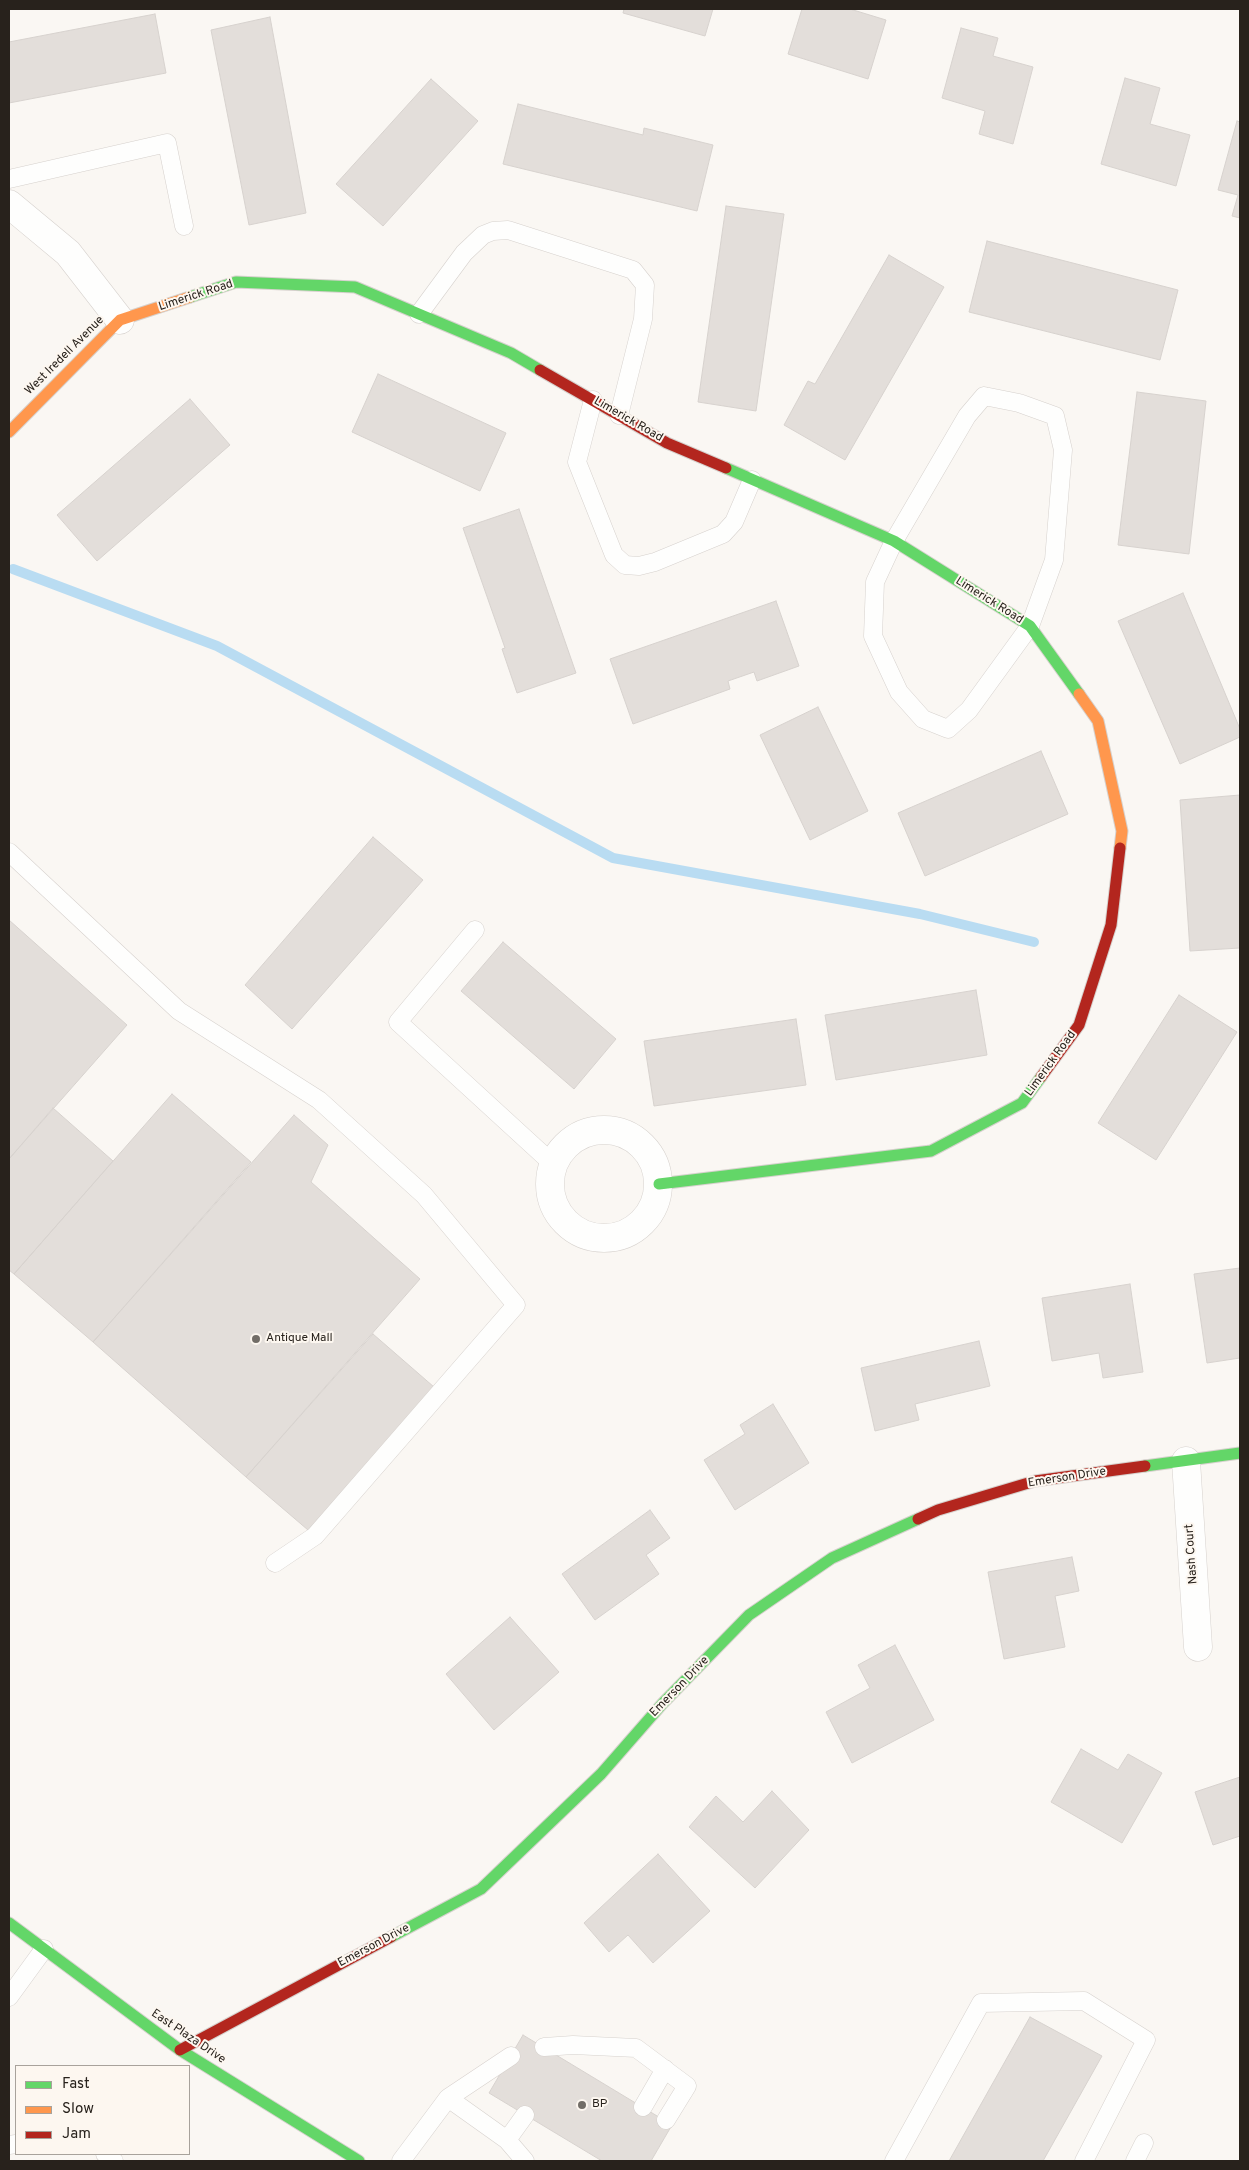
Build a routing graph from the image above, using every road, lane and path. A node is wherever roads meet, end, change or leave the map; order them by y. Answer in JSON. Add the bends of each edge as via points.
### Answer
{"nodes":[{"id":1,"x":9,"y":179,"type":"edge"},
{"id":2,"x":9,"y":204,"type":"edge"},
{"id":3,"x":184,"y":226,"type":"dead end"},
{"id":4,"x":419,"y":314,"type":"junction"},
{"id":5,"x":120,"y":320,"type":"junction"},
{"id":6,"x":593,"y":400,"type":"junction"},
{"id":7,"x":619,"y":415,"type":"junction"},
{"id":8,"x":9,"y":432,"type":"edge"},
{"id":9,"x":752,"y":480,"type":"junction"},
{"id":10,"x":894,"y":541,"type":"junction"},
{"id":11,"x":1030,"y":626,"type":"junction"},
{"id":12,"x":9,"y":852,"type":"edge"},
{"id":13,"x":475,"y":930,"type":"dead end"},
{"id":14,"x":553,"y":1164,"type":"junction"},
{"id":15,"x":659,"y":1184,"type":"junction"},
{"id":16,"x":1240,"y":1454,"type":"edge"},
{"id":17,"x":1186,"y":1460,"type":"junction"},
{"id":18,"x":275,"y":1563,"type":"dead end"},
{"id":19,"x":1198,"y":1648,"type":"dead end"},
{"id":20,"x":9,"y":1923,"type":"edge"},
{"id":21,"x":44,"y":1949,"type":"junction"},
{"id":22,"x":9,"y":1998,"type":"edge"},
{"id":23,"x":544,"y":2047,"type":"dead end"},
{"id":24,"x":180,"y":2050,"type":"junction"},
{"id":25,"x":511,"y":2056,"type":"dead end"},
{"id":26,"x":172,"y":2065,"type":"edge"},
{"id":27,"x":665,"y":2069,"type":"junction"},
{"id":28,"x":448,"y":2098,"type":"junction"},
{"id":29,"x":643,"y":2107,"type":"dead end"},
{"id":30,"x":525,"y":2115,"type":"dead end"},
{"id":31,"x":666,"y":2120,"type":"dead end"},
{"id":32,"x":507,"y":2140,"type":"junction"},
{"id":33,"x":1144,"y":2143,"type":"dead end"},
{"id":34,"x":359,"y":2161,"type":"edge"},
{"id":35,"x":401,"y":2161,"type":"edge"},
{"id":36,"x":525,"y":2161,"type":"edge"},
{"id":37,"x":894,"y":2161,"type":"edge"},
{"id":38,"x":1084,"y":2161,"type":"edge"},
{"id":39,"x":1135,"y":2161,"type":"edge"}],
"edges":[{"from":1,"to":3,"type":"lane","via":[[167,143]]},
{"from":2,"to":5,"type":"street","via":[[68,254]]},
{"from":4,"to":5,"type":"street","name":"Limerick Road","via":[[356,288],[236,282]]},
{"from":4,"to":6,"type":"street","name":"Limerick Road","via":[[511,353]]},
{"from":4,"to":7,"type":"lane","via":[[464,254],[483,235],[493,231],[508,230],[633,270],[645,286],[643,319]]},
{"from":5,"to":8,"type":"street","name":"West Iredell Avenue"},
{"from":6,"to":7,"type":"street","name":"Limerick Road"},
{"from":6,"to":9,"type":"lane","via":[[577,462],[614,555],[625,565],[655,562],[723,534],[734,522]]},
{"from":7,"to":9,"type":"street","name":"Limerick Road","via":[[667,443]]},
{"from":9,"to":10,"type":"street","name":"Limerick Road"},
{"from":10,"to":11,"type":"street","name":"Limerick Road"},
{"from":10,"to":11,"type":"lane","via":[[875,582],[873,636],[899,692],[923,718],[948,729],[969,710]]},
{"from":10,"to":11,"type":"lane","via":[[967,416],[984,396],[1019,403],[1056,416],[1063,450],[1054,560]]},
{"from":11,"to":15,"type":"street","name":"Limerick Road","via":[[1098,721],[1122,831],[1111,925],[1079,1025],[1022,1103],[931,1151]]},
{"from":12,"to":18,"type":"lane","via":[[179,1011],[326,1106],[424,1195],[516,1305],[315,1536]]},
{"from":13,"to":14,"type":"lane","via":[[398,1022]]},
{"from":14,"to":15,"type":"street","via":[[564,1146],[582,1134],[603,1129],[624,1133],[642,1145],[655,1162]]},
{"from":14,"to":15,"type":"street","via":[[549,1185],[554,1206],[566,1224],[584,1236],[605,1239],[626,1235],[644,1223],[655,1204]]},
{"from":16,"to":17,"type":"street","name":"Emerson Drive"},
{"from":17,"to":19,"type":"street","name":"Nash Court"},
{"from":17,"to":24,"type":"street","name":"Emerson Drive","via":[[1035,1481],[938,1510],[832,1558],[749,1616],[663,1703],[601,1774],[481,1889]]},
{"from":20,"to":21,"type":"street","name":"East Plaza Drive"},
{"from":21,"to":22,"type":"lane"},
{"from":21,"to":24,"type":"street","name":"East Plaza Drive"},
{"from":23,"to":27,"type":"lane","via":[[568,2052],[636,2048]]},
{"from":24,"to":26,"type":"lane"},
{"from":24,"to":34,"type":"street","name":"East Plaza Drive"},
{"from":25,"to":28,"type":"lane"},
{"from":27,"to":29,"type":"lane"},
{"from":27,"to":31,"type":"lane","via":[[687,2086]]},
{"from":28,"to":32,"type":"lane"},
{"from":28,"to":35,"type":"lane"},
{"from":30,"to":32,"type":"lane"},
{"from":32,"to":36,"type":"lane"},
{"from":33,"to":39,"type":"lane"},
{"from":37,"to":38,"type":"lane","via":[[981,2003],[1084,2001],[1146,2040]]}]}
